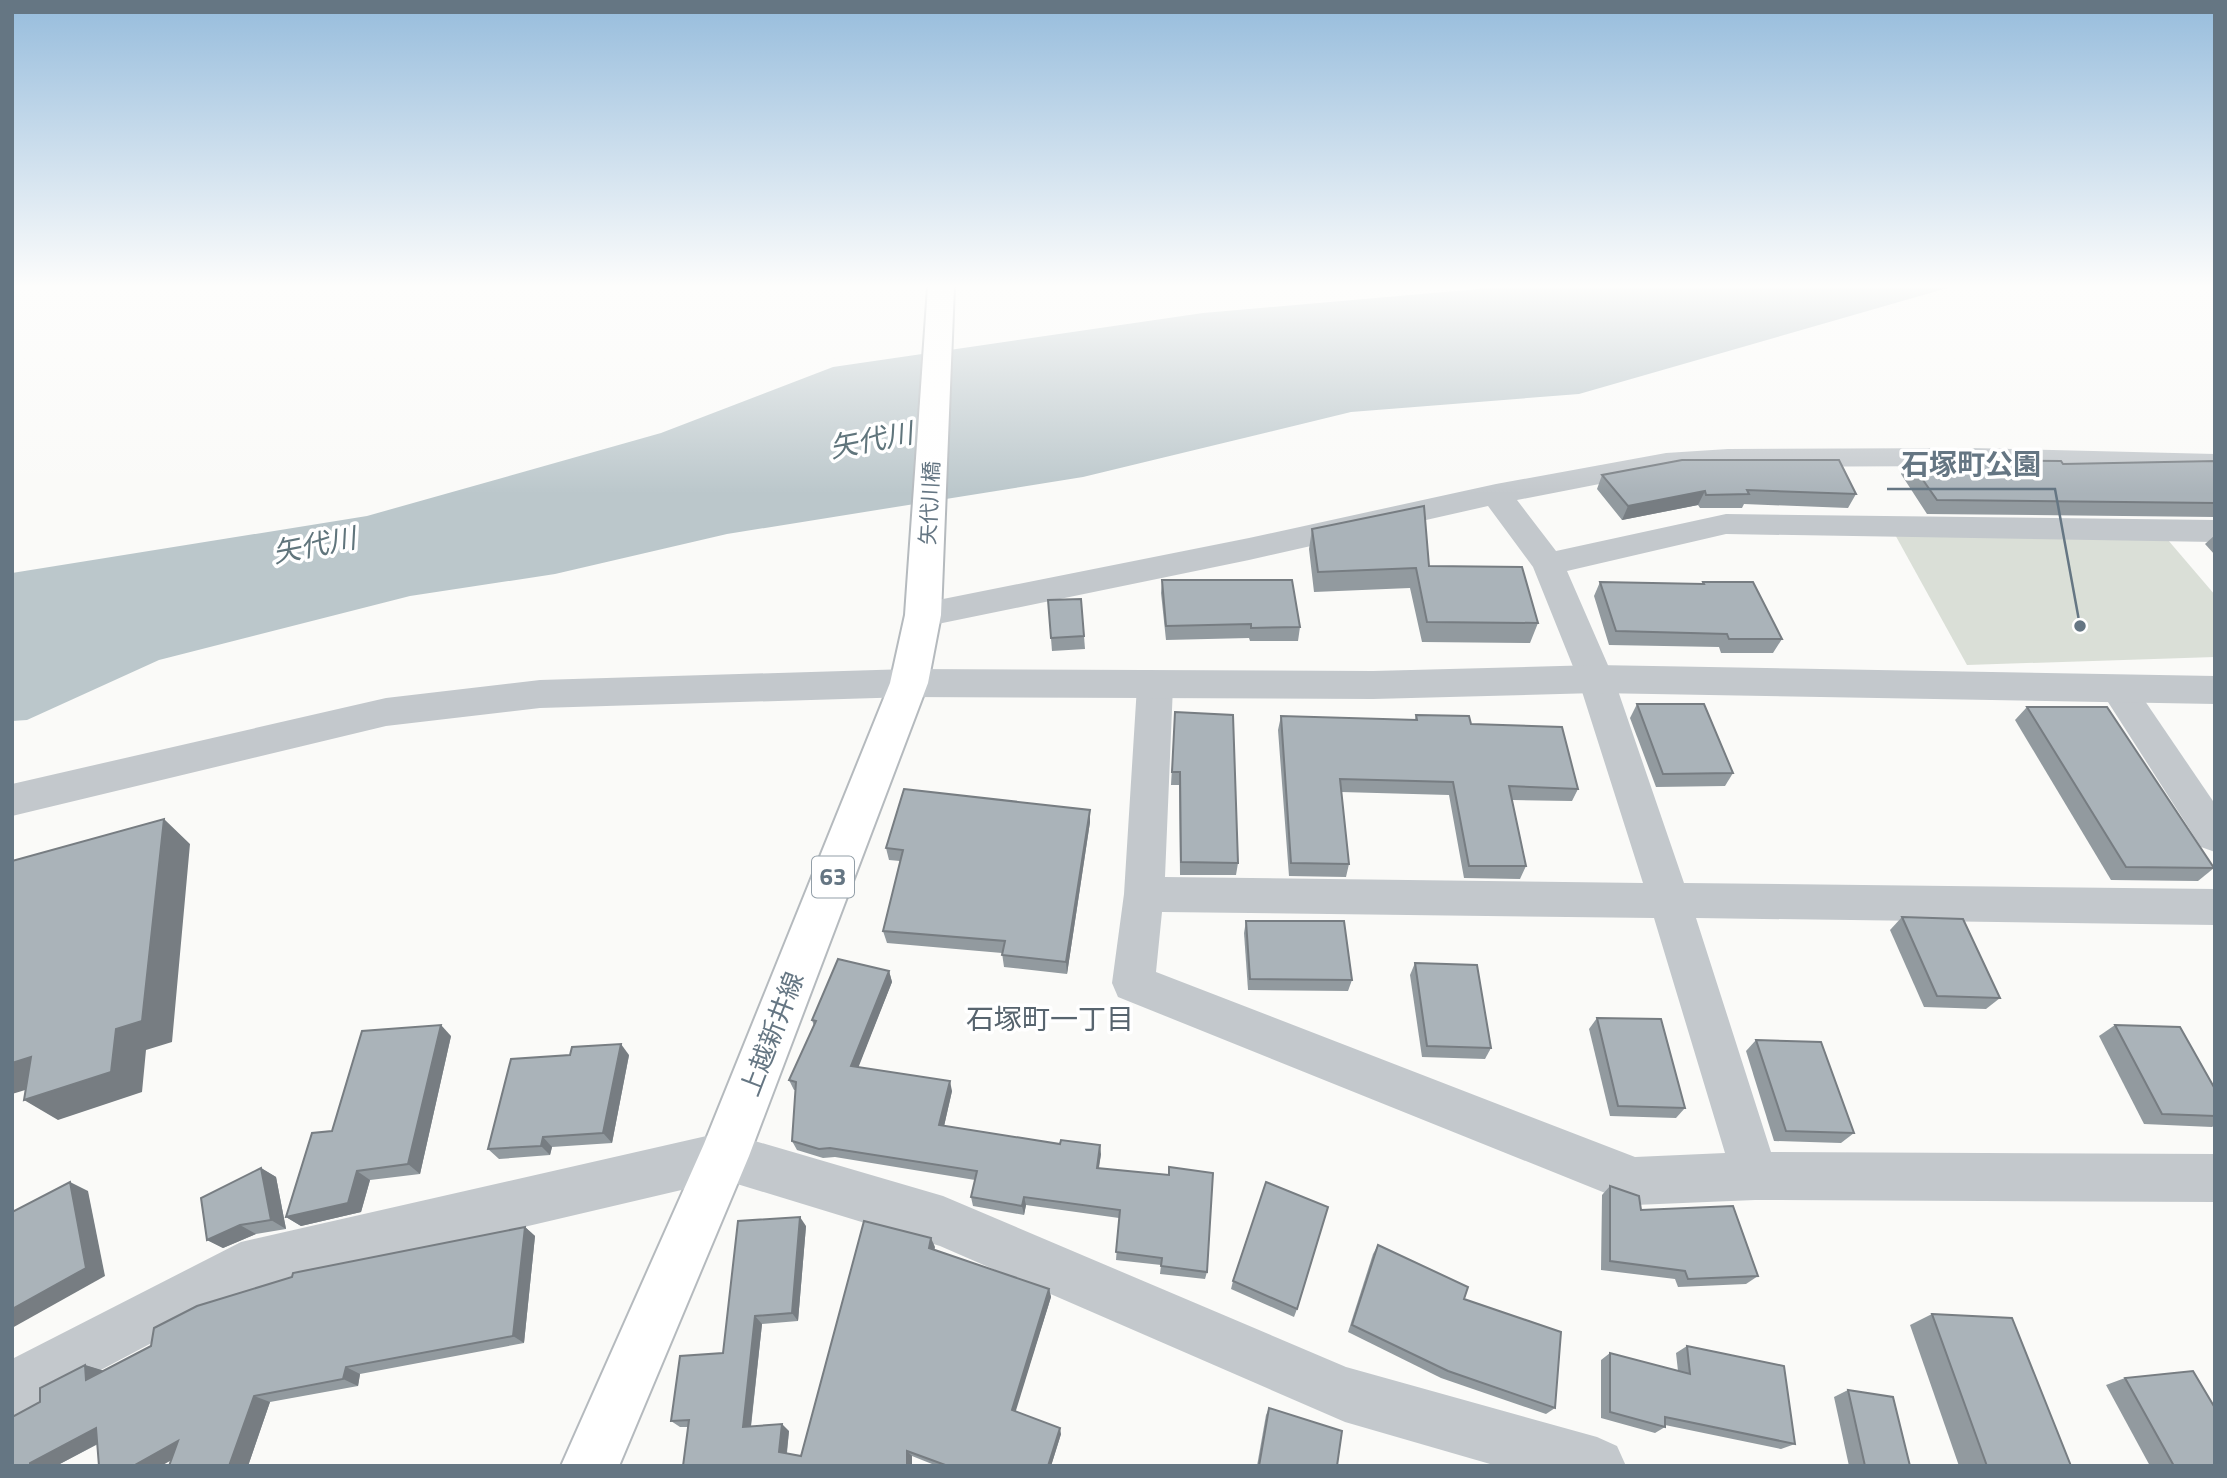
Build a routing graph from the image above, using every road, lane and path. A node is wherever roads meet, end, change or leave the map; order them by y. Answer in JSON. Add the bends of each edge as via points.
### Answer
{"nodes":[{"id":1,"x":937,"y":356,"type":"edge"},
{"id":2,"x":2215,"y":463,"type":"edge"},
{"id":3,"x":1496,"y":494,"type":"junction"},
{"id":4,"x":2215,"y":531,"type":"edge"},
{"id":5,"x":1548,"y":564,"type":"junction"},
{"id":6,"x":924,"y":604,"type":"junction"},
{"id":7,"x":1596,"y":679,"type":"junction"},
{"id":8,"x":909,"y":683,"type":"junction"},
{"id":9,"x":1155,"y":686,"type":"junction"},
{"id":10,"x":2117,"y":688,"type":"junction"},
{"id":11,"x":2215,"y":690,"type":"edge"},
{"id":12,"x":12,"y":800,"type":"edge"},
{"id":13,"x":2215,"y":836,"type":"edge"},
{"id":14,"x":1144,"y":894,"type":"junction"},
{"id":15,"x":1669,"y":899,"type":"junction"},
{"id":16,"x":2215,"y":907,"type":"edge"},
{"id":17,"x":724,"y":1156,"type":"junction"},
{"id":18,"x":1755,"y":1177,"type":"junction"},
{"id":19,"x":2215,"y":1178,"type":"edge"},
{"id":20,"x":12,"y":1389,"type":"edge"},
{"id":21,"x":590,"y":1466,"type":"edge"},
{"id":22,"x":1597,"y":1466,"type":"edge"}],
"edges":[{"from":1,"to":6,"type":"main road","name":"矢代川橋","number":"63"},
{"from":2,"to":3,"type":"street","via":[[1972,457],[1728,458],[1666,462]]},
{"from":3,"to":5,"type":"street"},
{"from":3,"to":6,"type":"street","via":[[1249,549]]},
{"from":4,"to":5,"type":"street","via":[[1726,524]]},
{"from":5,"to":7,"type":"street"},
{"from":6,"to":8,"type":"main road","name":"上越新井線","number":"63"},
{"from":7,"to":9,"type":"street"},
{"from":7,"to":10,"type":"street"},
{"from":7,"to":15,"type":"street"},
{"from":8,"to":9,"type":"street"},
{"from":8,"to":12,"type":"street","via":[[540,694],[386,712]]},
{"from":8,"to":17,"type":"main road","name":"上越新井線","number":"63"},
{"from":9,"to":14,"type":"street"},
{"from":10,"to":11,"type":"street"},
{"from":10,"to":13,"type":"street"},
{"from":14,"to":15,"type":"street"},
{"from":14,"to":18,"type":"street","via":[[1133,983],[1634,1181]]},
{"from":15,"to":16,"type":"street"},
{"from":15,"to":18,"type":"street"},
{"from":17,"to":20,"type":"street","via":[[241,1268]]},
{"from":17,"to":21,"type":"main road","name":"上越新井線","number":"63"},
{"from":17,"to":22,"type":"street","via":[[943,1221],[1345,1394]]},
{"from":18,"to":19,"type":"street"}]}
